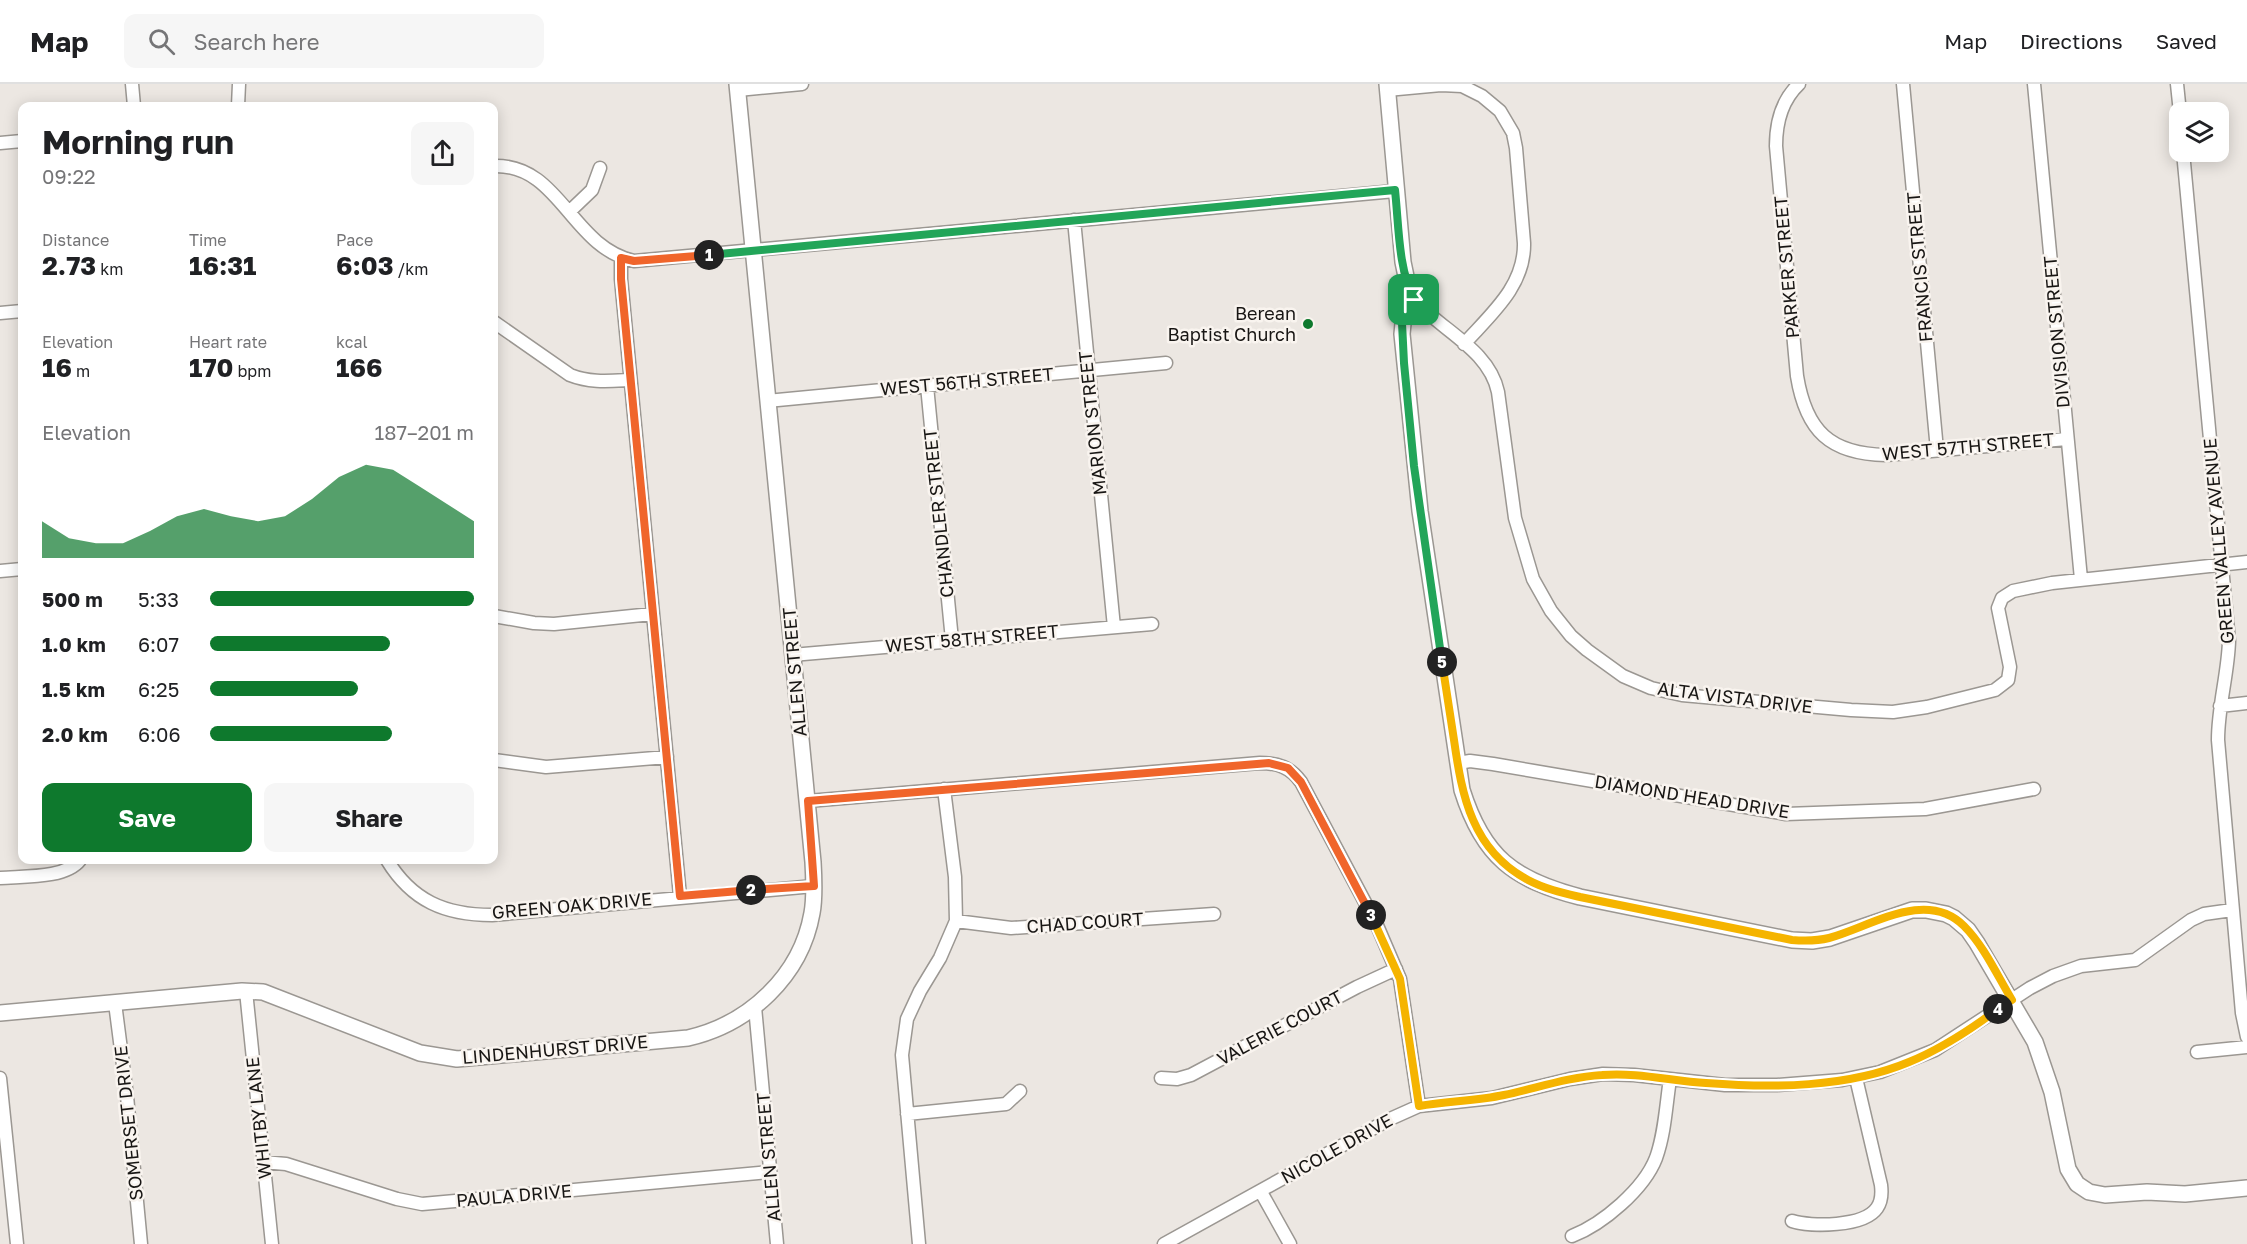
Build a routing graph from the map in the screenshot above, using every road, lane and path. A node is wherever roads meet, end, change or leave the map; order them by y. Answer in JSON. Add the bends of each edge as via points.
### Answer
{"nodes":[{"id":1,"x":132,"y":84,"type":"edge"},
{"id":2,"x":239,"y":84,"type":"edge"},
{"id":3,"x":802,"y":84,"type":"edge"},
{"id":4,"x":1799,"y":84,"type":"edge"},
{"id":5,"x":1903,"y":84,"type":"edge"},
{"id":6,"x":2034,"y":84,"type":"edge"},
{"id":7,"x":2177,"y":84,"type":"edge"},
{"id":8,"x":737,"y":87,"type":"edge"},
{"id":9,"x":1387,"y":87,"type":"edge"},
{"id":10,"x":134,"y":102,"type":"edge"},
{"id":11,"x":238,"y":102,"type":"edge"},
{"id":12,"x":2179,"y":102,"type":"edge"},
{"id":13,"x":18,"y":141,"type":"edge"},
{"id":14,"x":0,"y":143,"type":"edge"},
{"id":15,"x":2184,"y":162,"type":"edge"},
{"id":16,"x":498,"y":166,"type":"edge"},
{"id":17,"x":600,"y":168,"type":"dead end"},
{"id":18,"x":1395,"y":190,"type":"junction"},
{"id":19,"x":569,"y":212,"type":"junction"},
{"id":20,"x":1074,"y":220,"type":"junction"},
{"id":21,"x":753,"y":250,"type":"junction"},
{"id":22,"x":621,"y":258,"type":"junction"},
{"id":23,"x":1414,"y":300,"type":"junction"},
{"id":24,"x":18,"y":311,"type":"edge"},
{"id":25,"x":0,"y":313,"type":"edge"},
{"id":26,"x":498,"y":325,"type":"edge"},
{"id":27,"x":1464,"y":344,"type":"junction"},
{"id":28,"x":1166,"y":363,"type":"dead end"},
{"id":29,"x":1088,"y":371,"type":"junction"},
{"id":30,"x":630,"y":380,"type":"junction"},
{"id":31,"x":927,"y":386,"type":"junction"},
{"id":32,"x":767,"y":401,"type":"junction"},
{"id":33,"x":2067,"y":439,"type":"junction"},
{"id":34,"x":1834,"y":443,"type":"joint"},
{"id":35,"x":1937,"y":450,"type":"junction"},
{"id":36,"x":2247,"y":562,"type":"edge"},
{"id":37,"x":2222,"y":565,"type":"junction"},
{"id":38,"x":18,"y":569,"type":"edge"},
{"id":39,"x":0,"y":571,"type":"edge"},
{"id":40,"x":2081,"y":579,"type":"junction"},
{"id":41,"x":652,"y":614,"type":"junction"},
{"id":42,"x":498,"y":617,"type":"edge"},
{"id":43,"x":1152,"y":624,"type":"dead end"},
{"id":44,"x":1114,"y":627,"type":"junction"},
{"id":45,"x":952,"y":640,"type":"junction"},
{"id":46,"x":792,"y":655,"type":"junction"},
{"id":47,"x":2247,"y":703,"type":"edge"},
{"id":48,"x":2220,"y":706,"type":"junction"},
{"id":49,"x":667,"y":756,"type":"junction"},
{"id":50,"x":498,"y":761,"type":"edge"},
{"id":51,"x":1458,"y":763,"type":"junction"},
{"id":52,"x":944,"y":789,"type":"junction"},
{"id":53,"x":2034,"y":789,"type":"dead end"},
{"id":54,"x":808,"y":801,"type":"junction"},
{"id":55,"x":76,"y":864,"type":"edge"},
{"id":56,"x":390,"y":864,"type":"edge"},
{"id":57,"x":0,"y":878,"type":"edge"},
{"id":58,"x":814,"y":886,"type":"junction"},
{"id":59,"x":680,"y":896,"type":"junction"},
{"id":60,"x":2232,"y":910,"type":"junction"},
{"id":61,"x":1214,"y":914,"type":"dead end"},
{"id":62,"x":956,"y":921,"type":"junction"},
{"id":63,"x":1396,"y":969,"type":"junction"},
{"id":64,"x":246,"y":991,"type":"junction"},
{"id":65,"x":2012,"y":1000,"type":"junction"},
{"id":66,"x":115,"y":1003,"type":"junction"},
{"id":67,"x":755,"y":1007,"type":"junction"},
{"id":68,"x":0,"y":1013,"type":"edge"},
{"id":69,"x":2247,"y":1037,"type":"edge"},
{"id":70,"x":2247,"y":1047,"type":"edge"},
{"id":71,"x":2197,"y":1052,"type":"dead end"},
{"id":72,"x":0,"y":1078,"type":"edge"},
{"id":73,"x":1161,"y":1078,"type":"dead end"},
{"id":74,"x":1856,"y":1078,"type":"junction"},
{"id":75,"x":1670,"y":1079,"type":"junction"},
{"id":76,"x":1020,"y":1091,"type":"dead end"},
{"id":77,"x":1419,"y":1106,"type":"junction"},
{"id":78,"x":907,"y":1114,"type":"junction"},
{"id":79,"x":3,"y":1135,"type":"edge"},
{"id":80,"x":263,"y":1162,"type":"junction"},
{"id":81,"x":770,"y":1172,"type":"junction"},
{"id":82,"x":2247,"y":1188,"type":"edge"},
{"id":83,"x":1262,"y":1192,"type":"junction"},
{"id":84,"x":1792,"y":1221,"type":"dead end"},
{"id":85,"x":1572,"y":1236,"type":"dead end"},
{"id":86,"x":17,"y":1244,"type":"edge"},
{"id":87,"x":141,"y":1244,"type":"edge"},
{"id":88,"x":272,"y":1244,"type":"edge"},
{"id":89,"x":777,"y":1244,"type":"edge"},
{"id":90,"x":919,"y":1244,"type":"edge"},
{"id":91,"x":1164,"y":1244,"type":"edge"},
{"id":92,"x":1290,"y":1244,"type":"edge"}],
"edges":[{"from":1,"to":10,"type":"street"},
{"from":2,"to":11,"type":"street"},
{"from":3,"to":8,"type":"street"},
{"from":4,"to":34,"type":"street","name":"PARKER STREET","via":[[1782,109],[1776,134],[1797,376],[1808,414],[1818,430]]},
{"from":5,"to":35,"type":"street","name":"FRANCIS STREET"},
{"from":6,"to":33,"type":"street","name":"DIVISION STREET"},
{"from":7,"to":12,"type":"street"},
{"from":8,"to":21,"type":"street","name":"ALLEN STREET"},
{"from":9,"to":18,"type":"street"},
{"from":9,"to":27,"type":"street","via":[[1462,86],[1495,107],[1513,133],[1524,243],[1521,271],[1505,299]]},
{"from":13,"to":14,"type":"street"},
{"from":15,"to":37,"type":"street","name":"GREEN VALLEY AVENUE"},
{"from":16,"to":19,"type":"street","via":[[526,172]]},
{"from":17,"to":19,"type":"street","via":[[592,190]]},
{"from":18,"to":20,"type":"street"},
{"from":18,"to":23,"type":"street","via":[[1403,262]]},
{"from":19,"to":22,"type":"street","via":[[595,242]]},
{"from":20,"to":21,"type":"street"},
{"from":20,"to":29,"type":"street","name":"MARION STREET"},
{"from":21,"to":22,"type":"street","via":[[634,261]]},
{"from":21,"to":32,"type":"street","name":"ALLEN STREET"},
{"from":22,"to":30,"type":"street"},
{"from":23,"to":27,"type":"street","name":"ALTA VISTA DRIVE"},
{"from":23,"to":51,"type":"street","via":[[1402,323],[1404,363],[1420,511]]},
{"from":24,"to":25,"type":"street"},
{"from":26,"to":30,"type":"street","via":[[570,375],[599,382]]},
{"from":27,"to":40,"type":"street","name":"ALTA VISTA DRIVE","via":[[1483,362],[1497,387],[1515,518],[1538,592],[1571,636],[1605,665],[1651,688],[1682,695],[1875,712],[1966,698],[1995,690],[2008,680],[2010,667],[1998,603],[2013,591]]},
{"from":28,"to":29,"type":"street","name":"WEST 56TH STREET"},
{"from":29,"to":31,"type":"street","name":"WEST 56TH STREET"},
{"from":29,"to":44,"type":"street","name":"MARION STREET"},
{"from":30,"to":41,"type":"street"},
{"from":31,"to":32,"type":"street","name":"WEST 56TH STREET"},
{"from":31,"to":45,"type":"street","name":"CHANDLER STREET"},
{"from":32,"to":46,"type":"street","name":"ALLEN STREET"},
{"from":33,"to":35,"type":"street","name":"WEST 57TH STREET"},
{"from":33,"to":40,"type":"street","name":"DIVISION STREET"},
{"from":34,"to":35,"type":"street","name":"WEST 57TH STREET","via":[[1867,455]]},
{"from":36,"to":37,"type":"street"},
{"from":37,"to":40,"type":"street"},
{"from":37,"to":48,"type":"street","name":"GREEN VALLEY AVENUE","via":[[2228,660]]},
{"from":38,"to":39,"type":"street"},
{"from":41,"to":42,"type":"street","via":[[554,624]]},
{"from":41,"to":49,"type":"street"},
{"from":43,"to":44,"type":"street","name":"WEST 58TH STREET"},
{"from":44,"to":45,"type":"street","name":"WEST 58TH STREET"},
{"from":45,"to":46,"type":"street","name":"WEST 58TH STREET"},
{"from":46,"to":54,"type":"street","name":"ALLEN STREET"},
{"from":47,"to":48,"type":"street"},
{"from":48,"to":60,"type":"street","name":"GREEN VALLEY AVENUE","via":[[2218,740]]},
{"from":49,"to":50,"type":"street","via":[[546,767]]},
{"from":49,"to":59,"type":"street"},
{"from":51,"to":53,"type":"street","name":"DIAMOND HEAD DRIVE","via":[[1493,764],[1786,814],[1924,809]]},
{"from":51,"to":65,"type":"street","via":[[1469,812],[1488,845],[1515,872],[1548,889],[1792,940],[1830,938],[1912,910],[1946,914],[1968,930]]},
{"from":52,"to":54,"type":"street"},
{"from":52,"to":62,"type":"street"},
{"from":52,"to":63,"type":"street","via":[[1249,763],[1280,764],[1301,782],[1376,923]]},
{"from":54,"to":58,"type":"street","name":"ALLEN STREET"},
{"from":55,"to":57,"type":"street","via":[[60,873]]},
{"from":56,"to":59,"type":"street","name":"GREEN OAK DRIVE","via":[[402,882],[420,897],[439,907],[471,915]]},
{"from":58,"to":59,"type":"street","name":"GREEN OAK DRIVE"},
{"from":58,"to":67,"type":"street","name":"ALLEN STREET","via":[[812,915],[801,946],[782,978]]},
{"from":60,"to":65,"type":"street","name":"NICOLE DRIVE","via":[[2191,920],[2134,960],[2074,968],[2044,980]]},
{"from":60,"to":69,"type":"street","name":"GREEN VALLEY AVENUE"},
{"from":61,"to":62,"type":"street","name":"CHAD COURT","via":[[1011,928]]},
{"from":62,"to":78,"type":"street","via":[[907,1019],[902,1055]]},
{"from":63,"to":73,"type":"street","name":"VALERIE COURT","via":[[1191,1075]]},
{"from":63,"to":77,"type":"street","via":[[1404,998]]},
{"from":64,"to":66,"type":"street","name":"LINDENHURST DRIVE"},
{"from":64,"to":67,"type":"street","name":"LINDENHURST DRIVE","via":[[271,994],[428,1055],[457,1059],[688,1038],[722,1027]]},
{"from":64,"to":80,"type":"street","name":"WHITBY LANE"},
{"from":65,"to":74,"type":"street","name":"NICOLE DRIVE","via":[[1935,1050]]},
{"from":65,"to":82,"type":"street","via":[[2043,1061],[2068,1169],[2080,1187],[2105,1195]]},
{"from":66,"to":68,"type":"street","name":"LINDENHURST DRIVE"},
{"from":66,"to":87,"type":"street","name":"SOMERSET DRIVE"},
{"from":67,"to":81,"type":"street","name":"ALLEN STREET"},
{"from":70,"to":71,"type":"street"},
{"from":72,"to":79,"type":"street"},
{"from":74,"to":75,"type":"street","name":"NICOLE DRIVE","via":[[1777,1085]]},
{"from":74,"to":84,"type":"street","via":[[1881,1185],[1878,1207],[1853,1220],[1815,1226]]},
{"from":75,"to":77,"type":"street","name":"NICOLE DRIVE","via":[[1603,1074],[1492,1098]]},
{"from":75,"to":85,"type":"street","via":[[1659,1149],[1650,1169],[1611,1213]]},
{"from":76,"to":78,"type":"street","via":[[1001,1105]]},
{"from":77,"to":83,"type":"street","name":"NICOLE DRIVE"},
{"from":78,"to":90,"type":"street"},
{"from":79,"to":86,"type":"street"},
{"from":80,"to":81,"type":"street","name":"PAULA DRIVE","via":[[286,1164],[422,1204]]},
{"from":80,"to":88,"type":"street","name":"WHITBY LANE"},
{"from":81,"to":89,"type":"street","name":"ALLEN STREET"},
{"from":83,"to":91,"type":"street","name":"NICOLE DRIVE"},
{"from":83,"to":92,"type":"street"}]}
